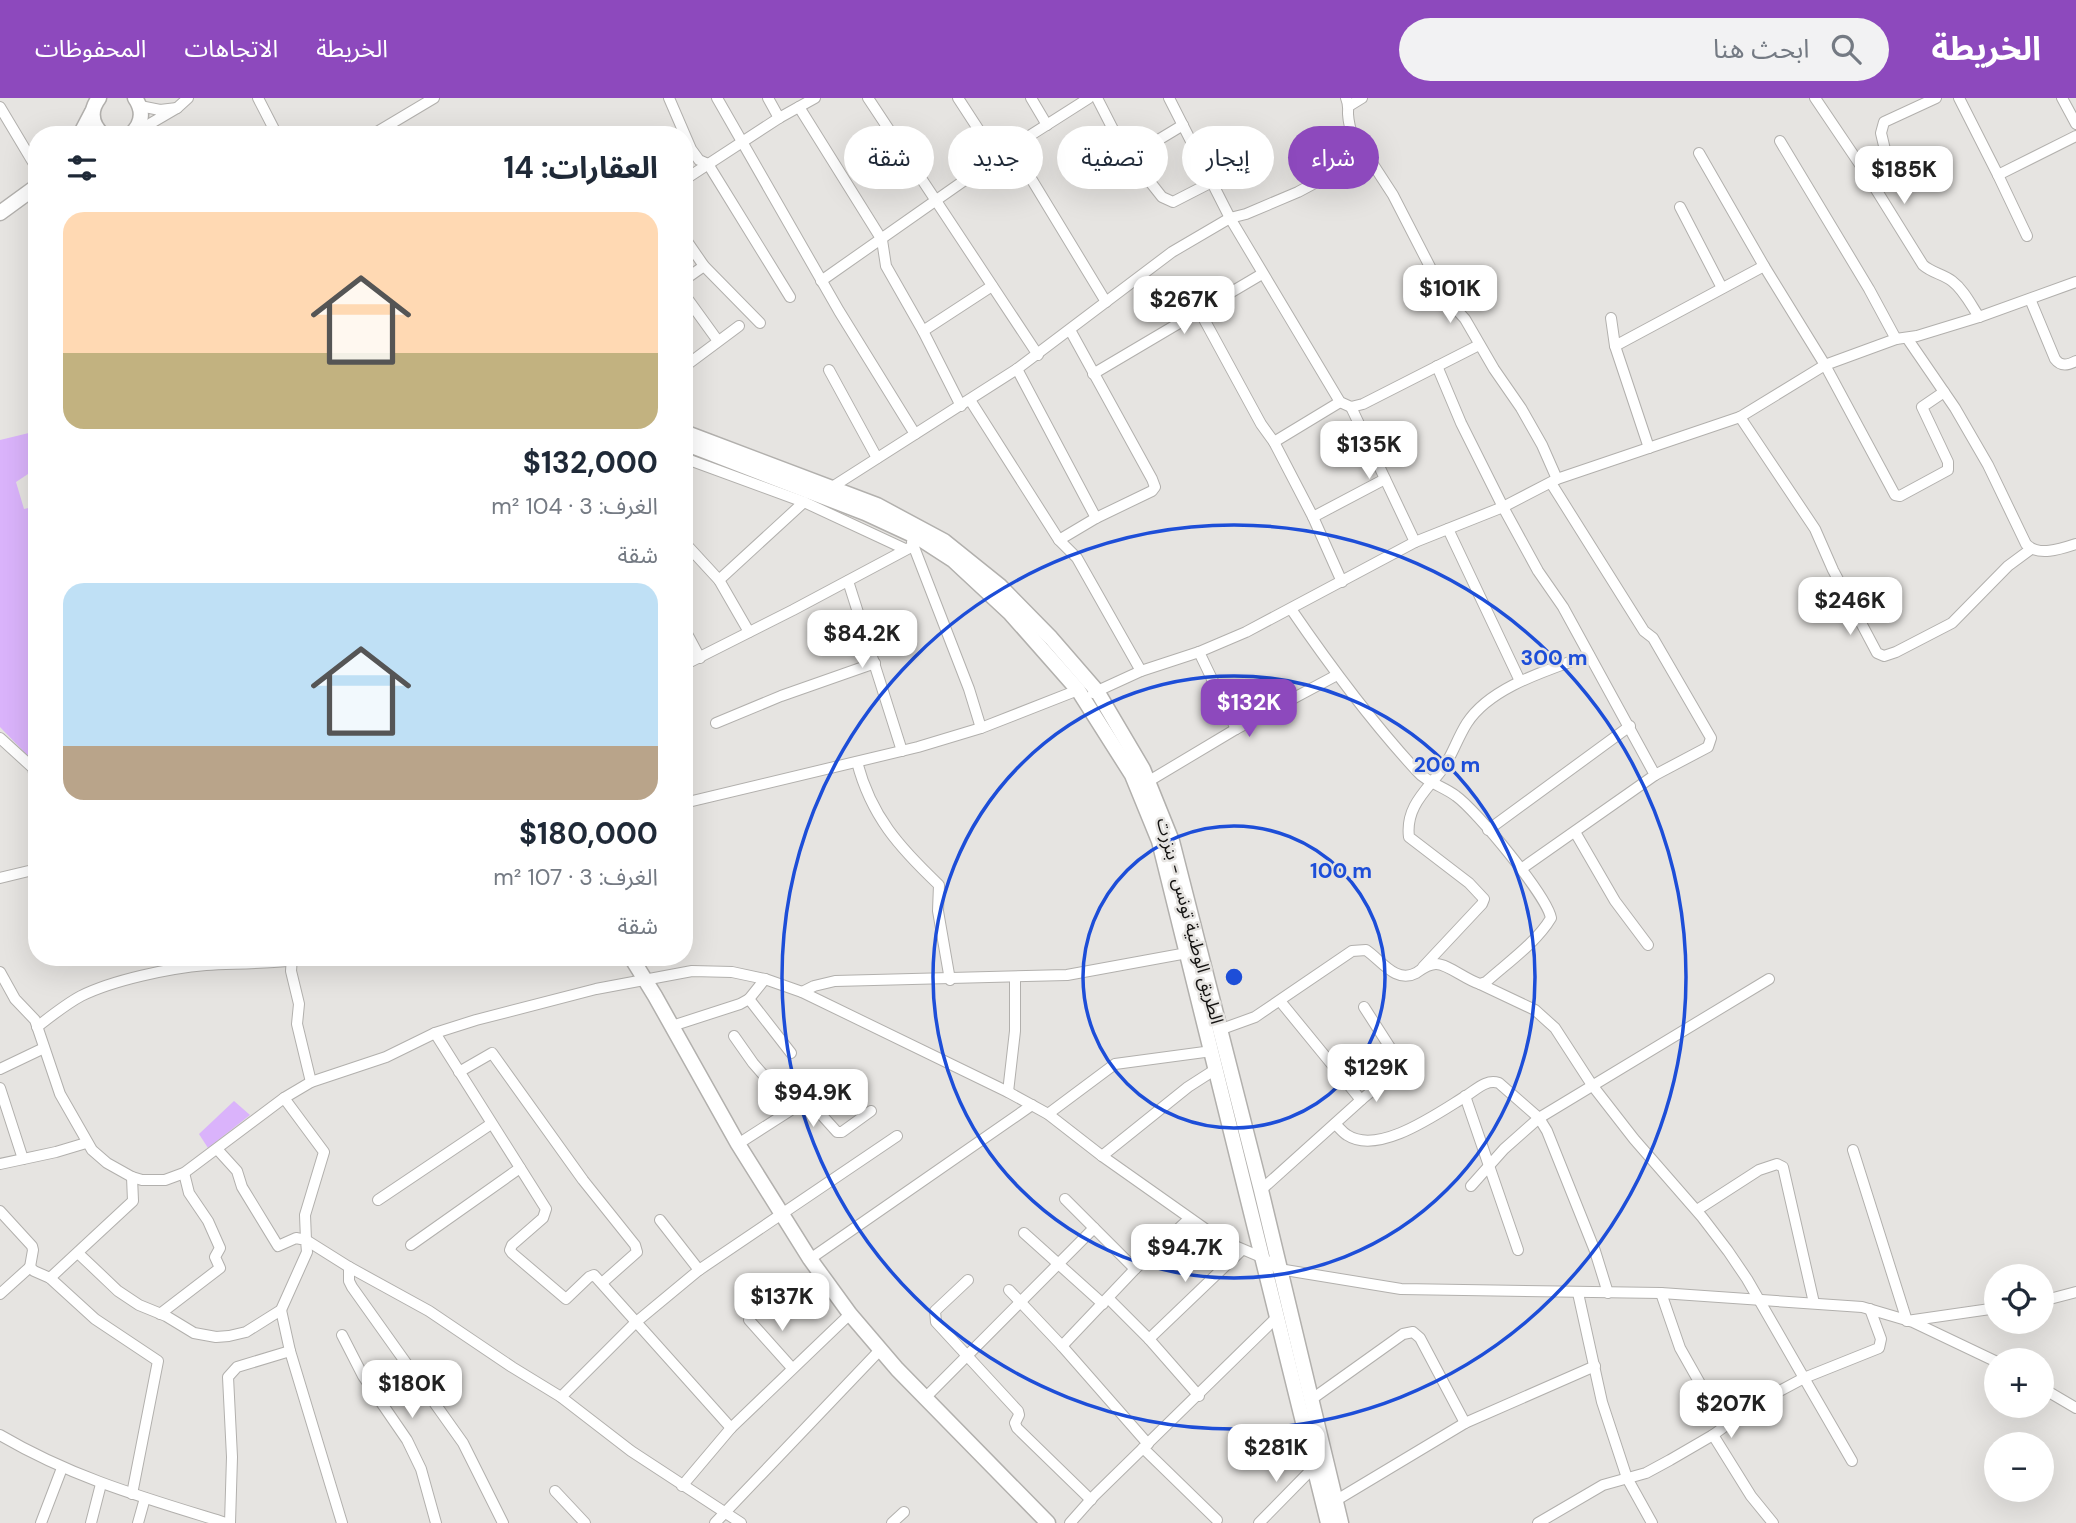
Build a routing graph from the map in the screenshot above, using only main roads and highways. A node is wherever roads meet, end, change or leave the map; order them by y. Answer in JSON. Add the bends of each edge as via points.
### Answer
{"nodes":[{"id":1,"x":94,"y":104,"type":"edge"},
{"id":2,"x":84,"y":126,"type":"edge"},
{"id":3,"x":96,"y":126,"type":"edge"},
{"id":4,"x":28,"y":185,"type":"edge"},
{"id":5,"x":28,"y":192,"type":"edge"},
{"id":6,"x":3,"y":210,"type":"edge"},
{"id":7,"x":693,"y":436,"type":"edge"},
{"id":8,"x":693,"y":446,"type":"edge"},
{"id":9,"x":826,"y":491,"type":"junction"},
{"id":10,"x":637,"y":966,"type":"edge"},
{"id":11,"x":1048,"y":1523,"type":"edge"},
{"id":12,"x":1328,"y":1523,"type":"edge"},
{"id":13,"x":1341,"y":1523,"type":"edge"}],
"edges":[{"from":1,"to":2,"type":"main road"},
{"from":1,"to":3,"type":"main road"},
{"from":4,"to":6,"type":"main road"},
{"from":5,"to":6,"type":"main road"},
{"from":7,"to":9,"type":"main road","name":"الطريق الوطنية تونس - بنزرت"},
{"from":8,"to":9,"type":"main road","name":"الطريق الوطنية تونس - بنزرت"},
{"from":9,"to":12,"type":"main road","name":"الطريق الوطنية تونس - بنزرت","via":[[909,542],[935,547],[977,580],[1081,694],[1132,775],[1160,841]]},
{"from":9,"to":13,"type":"main road","name":"الطريق الوطنية تونس - بنزرت","via":[[877,505],[922,528],[966,557],[1015,600],[1097,691],[1150,781],[1172,841]]},
{"from":10,"to":11,"type":"main road","via":[[738,1144],[850,1314]]}]}
